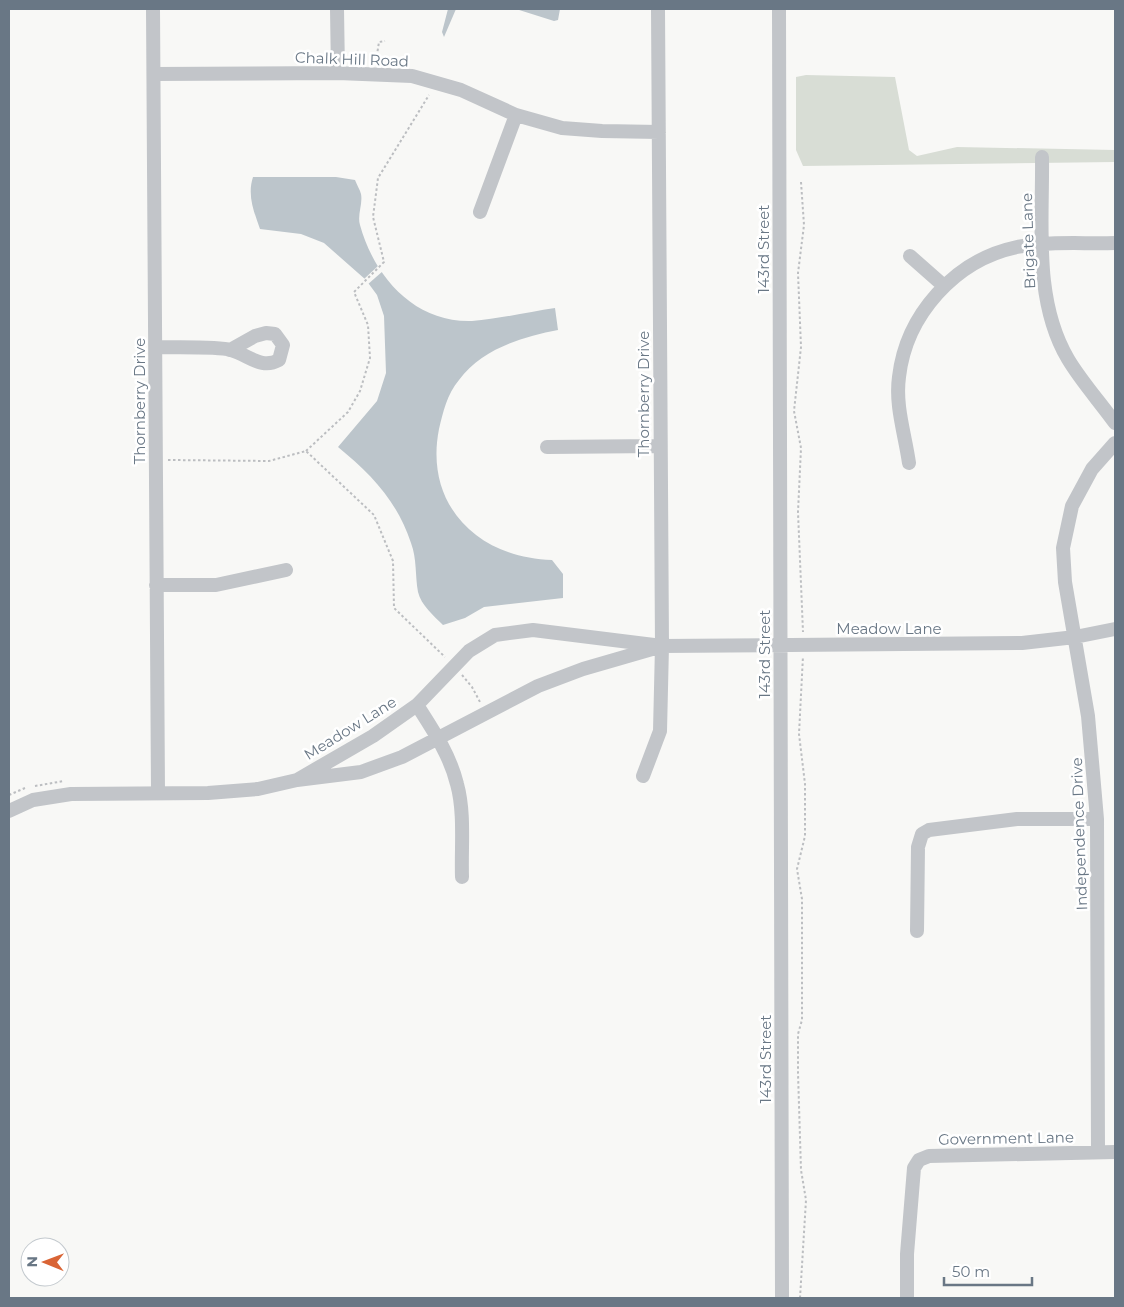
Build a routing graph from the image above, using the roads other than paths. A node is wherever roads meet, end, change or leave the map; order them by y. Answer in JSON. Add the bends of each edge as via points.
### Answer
{"nodes":[{"id":1,"x":154,"y":9,"type":"edge"},
{"id":2,"x":337,"y":9,"type":"edge"},
{"id":3,"x":658,"y":9,"type":"edge"},
{"id":4,"x":778,"y":9,"type":"edge"},
{"id":5,"x":338,"y":72,"type":"junction"},
{"id":6,"x":154,"y":74,"type":"junction"},
{"id":7,"x":516,"y":115,"type":"junction"},
{"id":8,"x":660,"y":132,"type":"junction"},
{"id":9,"x":1042,"y":157,"type":"dead end"},
{"id":10,"x":480,"y":212,"type":"dead end"},
{"id":11,"x":1115,"y":243,"type":"edge"},
{"id":12,"x":1043,"y":244,"type":"junction"},
{"id":13,"x":910,"y":256,"type":"dead end"},
{"id":14,"x":944,"y":286,"type":"junction"},
{"id":15,"x":156,"y":347,"type":"junction"},
{"id":16,"x":230,"y":350,"type":"dead end"},
{"id":17,"x":1115,"y":423,"type":"edge"},
{"id":18,"x":1115,"y":443,"type":"edge"},
{"id":19,"x":660,"y":446,"type":"junction"},
{"id":20,"x":547,"y":447,"type":"dead end"},
{"id":21,"x":909,"y":463,"type":"dead end"},
{"id":22,"x":286,"y":570,"type":"dead end"},
{"id":23,"x":156,"y":585,"type":"junction"},
{"id":24,"x":1115,"y":629,"type":"edge"},
{"id":25,"x":1075,"y":637,"type":"junction"},
{"id":26,"x":780,"y":645,"type":"junction"},
{"id":27,"x":662,"y":646,"type":"junction"},
{"id":28,"x":417,"y":705,"type":"junction"},
{"id":29,"x":437,"y":737,"type":"junction"},
{"id":30,"x":643,"y":776,"type":"dead end"},
{"id":31,"x":297,"y":780,"type":"junction"},
{"id":32,"x":158,"y":792,"type":"junction"},
{"id":33,"x":9,"y":811,"type":"edge"},
{"id":34,"x":1097,"y":819,"type":"junction"},
{"id":35,"x":462,"y":877,"type":"dead end"},
{"id":36,"x":917,"y":931,"type":"dead end"},
{"id":37,"x":1098,"y":1152,"type":"junction"},
{"id":38,"x":1115,"y":1152,"type":"edge"},
{"id":39,"x":782,"y":1298,"type":"edge"},
{"id":40,"x":907,"y":1298,"type":"edge"}],
"edges":[{"from":1,"to":6,"type":"street","name":"Thornberry Drive"},
{"from":2,"to":5,"type":"street"},
{"from":3,"to":8,"type":"street","name":"Thornberry Drive"},
{"from":4,"to":26,"type":"street","name":"143rd Street"},
{"from":5,"to":6,"type":"street","name":"Chalk Hill Road"},
{"from":5,"to":7,"type":"street","name":"Chalk Hill Road","via":[[386,73],[437,82]]},
{"from":6,"to":15,"type":"street","name":"Thornberry Drive"},
{"from":7,"to":8,"type":"street","name":"Chalk Hill Road","via":[[562,128]]},
{"from":7,"to":10,"type":"street"},
{"from":8,"to":19,"type":"street","name":"Thornberry Drive"},
{"from":9,"to":12,"type":"street","name":"Brigate Lane"},
{"from":11,"to":12,"type":"street"},
{"from":12,"to":14,"type":"street","via":[[990,256]]},
{"from":12,"to":17,"type":"street","name":"Brigate Lane","via":[[1047,300],[1055,332],[1068,359]]},
{"from":13,"to":14,"type":"street"},
{"from":14,"to":21,"type":"street","via":[[918,320],[907,343],[899,377],[899,412]]},
{"from":15,"to":16,"type":"street"},
{"from":15,"to":23,"type":"street","name":"Thornberry Drive"},
{"from":18,"to":25,"type":"street","name":"Independence Drive","via":[[1092,469],[1072,506],[1065,540],[1065,582]]},
{"from":19,"to":20,"type":"street"},
{"from":19,"to":27,"type":"street","name":"Thornberry Drive"},
{"from":22,"to":23,"type":"street","via":[[216,585]]},
{"from":23,"to":32,"type":"street","name":"Thornberry Drive"},
{"from":24,"to":25,"type":"street","name":"Meadow Lane"},
{"from":25,"to":26,"type":"street","name":"Meadow Lane","via":[[1022,643]]},
{"from":25,"to":34,"type":"street","name":"Independence Drive","via":[[1088,716]]},
{"from":26,"to":27,"type":"street","name":"Meadow Lane"},
{"from":26,"to":39,"type":"street","name":"143rd Street"},
{"from":27,"to":28,"type":"street","name":"Meadow Lane","via":[[533,630],[495,636],[469,651]]},
{"from":27,"to":29,"type":"street","name":"Meadow Lane","via":[[584,668],[538,686]]},
{"from":27,"to":30,"type":"street","name":"Thornberry Drive","via":[[660,731]]},
{"from":28,"to":29,"type":"street"},
{"from":28,"to":31,"type":"street","name":"Meadow Lane","via":[[373,736]]},
{"from":29,"to":31,"type":"street","name":"Meadow Lane","via":[[402,757],[361,772]]},
{"from":29,"to":35,"type":"street","via":[[458,786]]},
{"from":31,"to":32,"type":"street","name":"Meadow Lane","via":[[258,789]]},
{"from":32,"to":33,"type":"street","name":"Meadow Lane","via":[[71,794],[33,800]]},
{"from":34,"to":36,"type":"street","via":[[1007,820],[929,830],[922,834],[918,847]]},
{"from":34,"to":37,"type":"street","name":"Independence Drive"},
{"from":37,"to":38,"type":"street","name":"Government Lane"},
{"from":37,"to":40,"type":"street","name":"Government Lane","via":[[929,1156],[919,1160],[914,1168]]}]}
